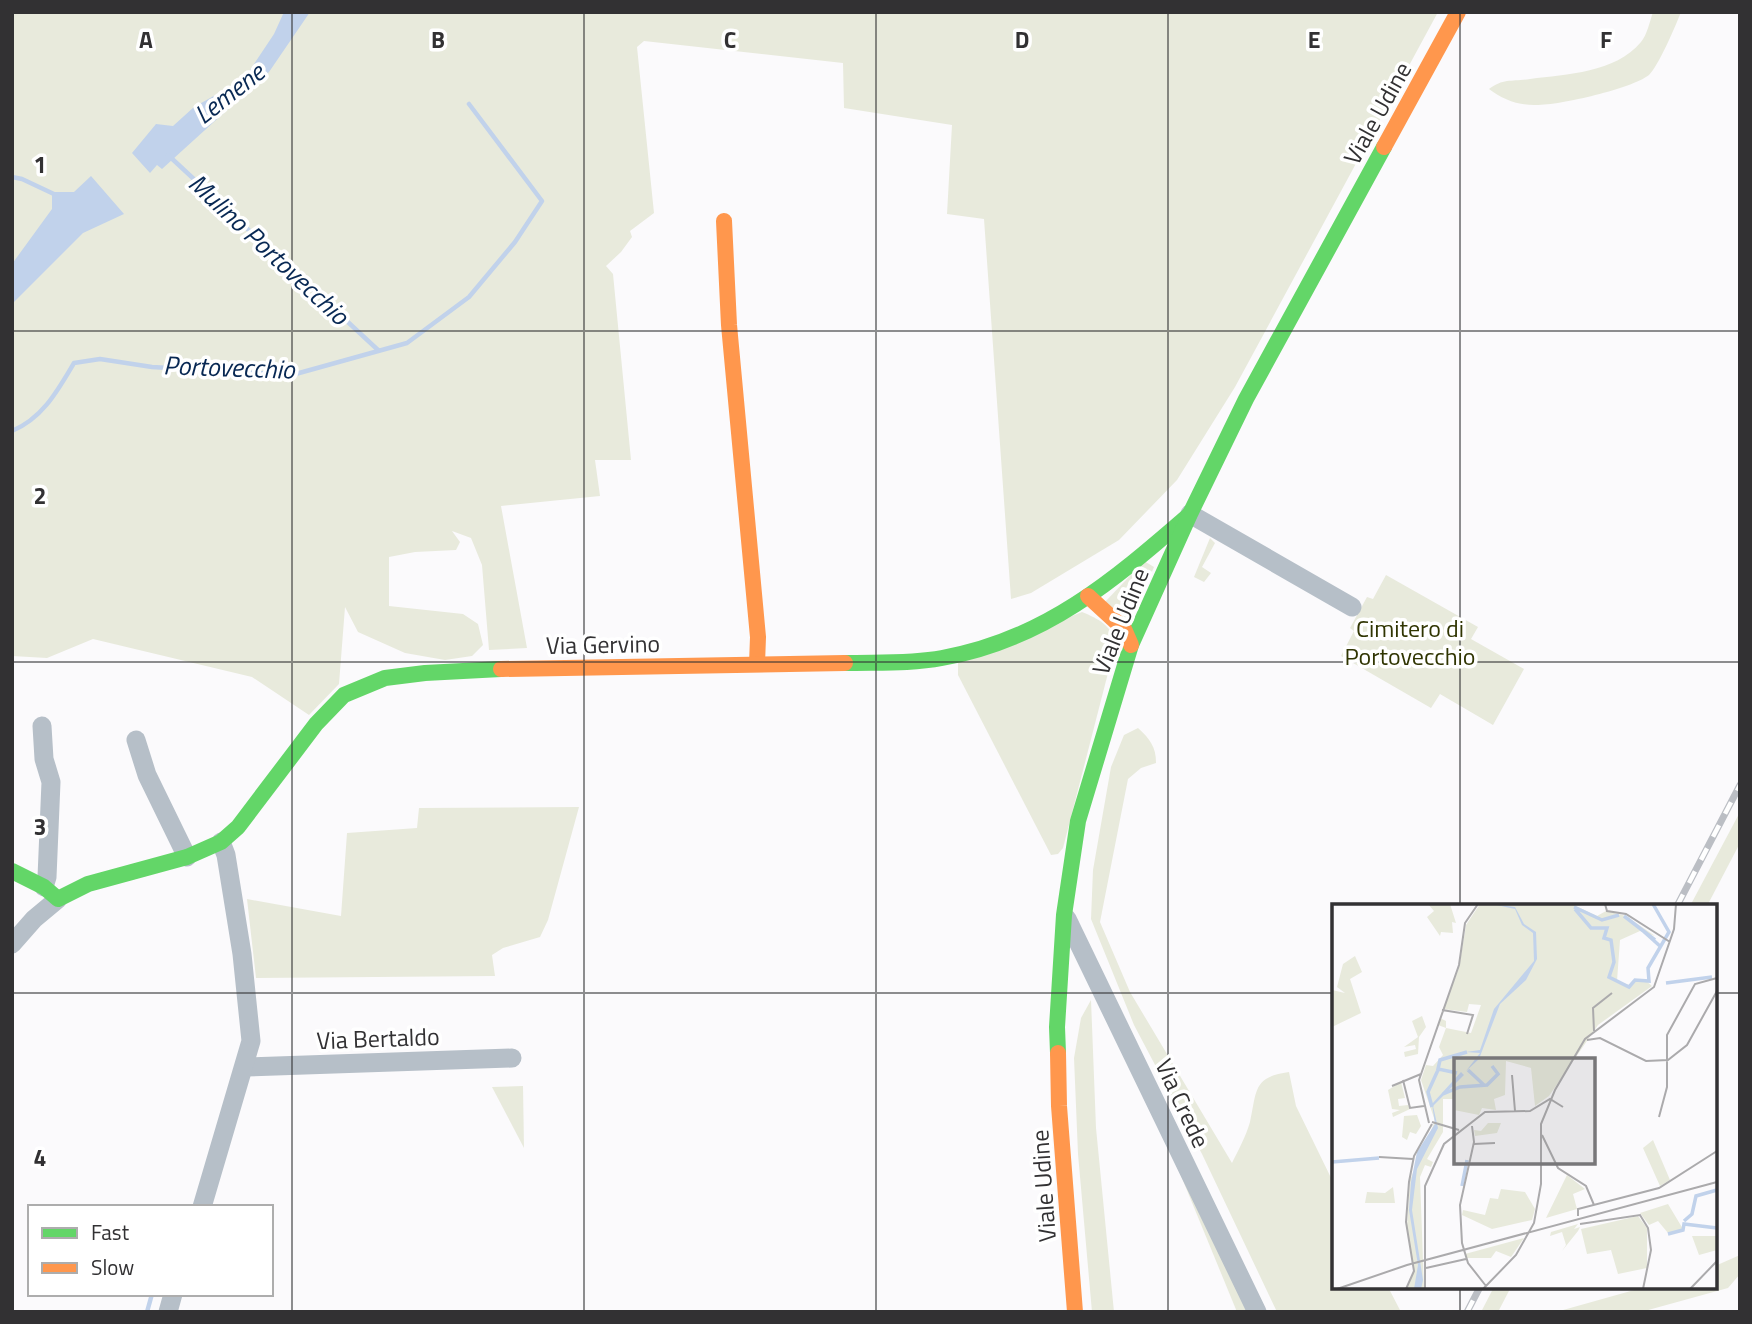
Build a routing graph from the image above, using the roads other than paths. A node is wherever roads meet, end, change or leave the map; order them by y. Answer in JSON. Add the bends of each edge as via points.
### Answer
{"nodes":[{"id":1,"x":1458,"y":12,"type":"edge"},
{"id":2,"x":724,"y":221,"type":"dead end"},
{"id":3,"x":1190,"y":514,"type":"junction"},
{"id":4,"x":1088,"y":596,"type":"junction"},
{"id":5,"x":1352,"y":607,"type":"dead end"},
{"id":6,"x":1131,"y":645,"type":"junction"},
{"id":7,"x":757,"y":664,"type":"junction"},
{"id":8,"x":43,"y":726,"type":"dead end"},
{"id":9,"x":136,"y":740,"type":"dead end"},
{"id":10,"x":223,"y":849,"type":"junction"},
{"id":11,"x":187,"y":857,"type":"junction"},
{"id":12,"x":12,"y":872,"type":"edge"},
{"id":13,"x":51,"y":893,"type":"junction"},
{"id":14,"x":1065,"y":915,"type":"junction"},
{"id":15,"x":12,"y":944,"type":"edge"},
{"id":16,"x":512,"y":1058,"type":"dead end"},
{"id":17,"x":245,"y":1068,"type":"junction"},
{"id":18,"x":203,"y":1205,"type":"edge"},
{"id":19,"x":1075,"y":1312,"type":"edge"},
{"id":20,"x":1257,"y":1312,"type":"edge"}],
"edges":[{"from":1,"to":3,"type":"street","name":"Viale Udine","via":[[1247,399]]},
{"from":2,"to":7,"type":"street"},
{"from":3,"to":4,"type":"street","name":"Via Gervino"},
{"from":3,"to":5,"type":"street"},
{"from":3,"to":6,"type":"street","name":"Viale Udine"},
{"from":4,"to":6,"type":"street","via":[[1124,629]]},
{"from":4,"to":7,"type":"street","name":"Via Gervino","via":[[1063,614],[1009,639],[943,658]]},
{"from":6,"to":14,"type":"street","name":"Viale Udine","via":[[1078,821]]},
{"from":7,"to":10,"type":"street","name":"Via Gervino","via":[[517,668],[385,678],[344,695],[316,723]]},
{"from":8,"to":13,"type":"street","via":[[44,759],[51,782],[47,877]]},
{"from":9,"to":11,"type":"street","via":[[147,775]]},
{"from":10,"to":11,"type":"street","name":"Via Gervino"},
{"from":10,"to":17,"type":"street","via":[[242,954],[251,1041]]},
{"from":11,"to":13,"type":"street","name":"Via Gervino"},
{"from":12,"to":13,"type":"street"},
{"from":13,"to":15,"type":"street"},
{"from":14,"to":19,"type":"street","name":"Viale Udine","via":[[1057,1027]]},
{"from":14,"to":20,"type":"street","name":"Via Crede"},
{"from":16,"to":17,"type":"street","name":"Via Bertaldo"},
{"from":17,"to":18,"type":"street"}]}
